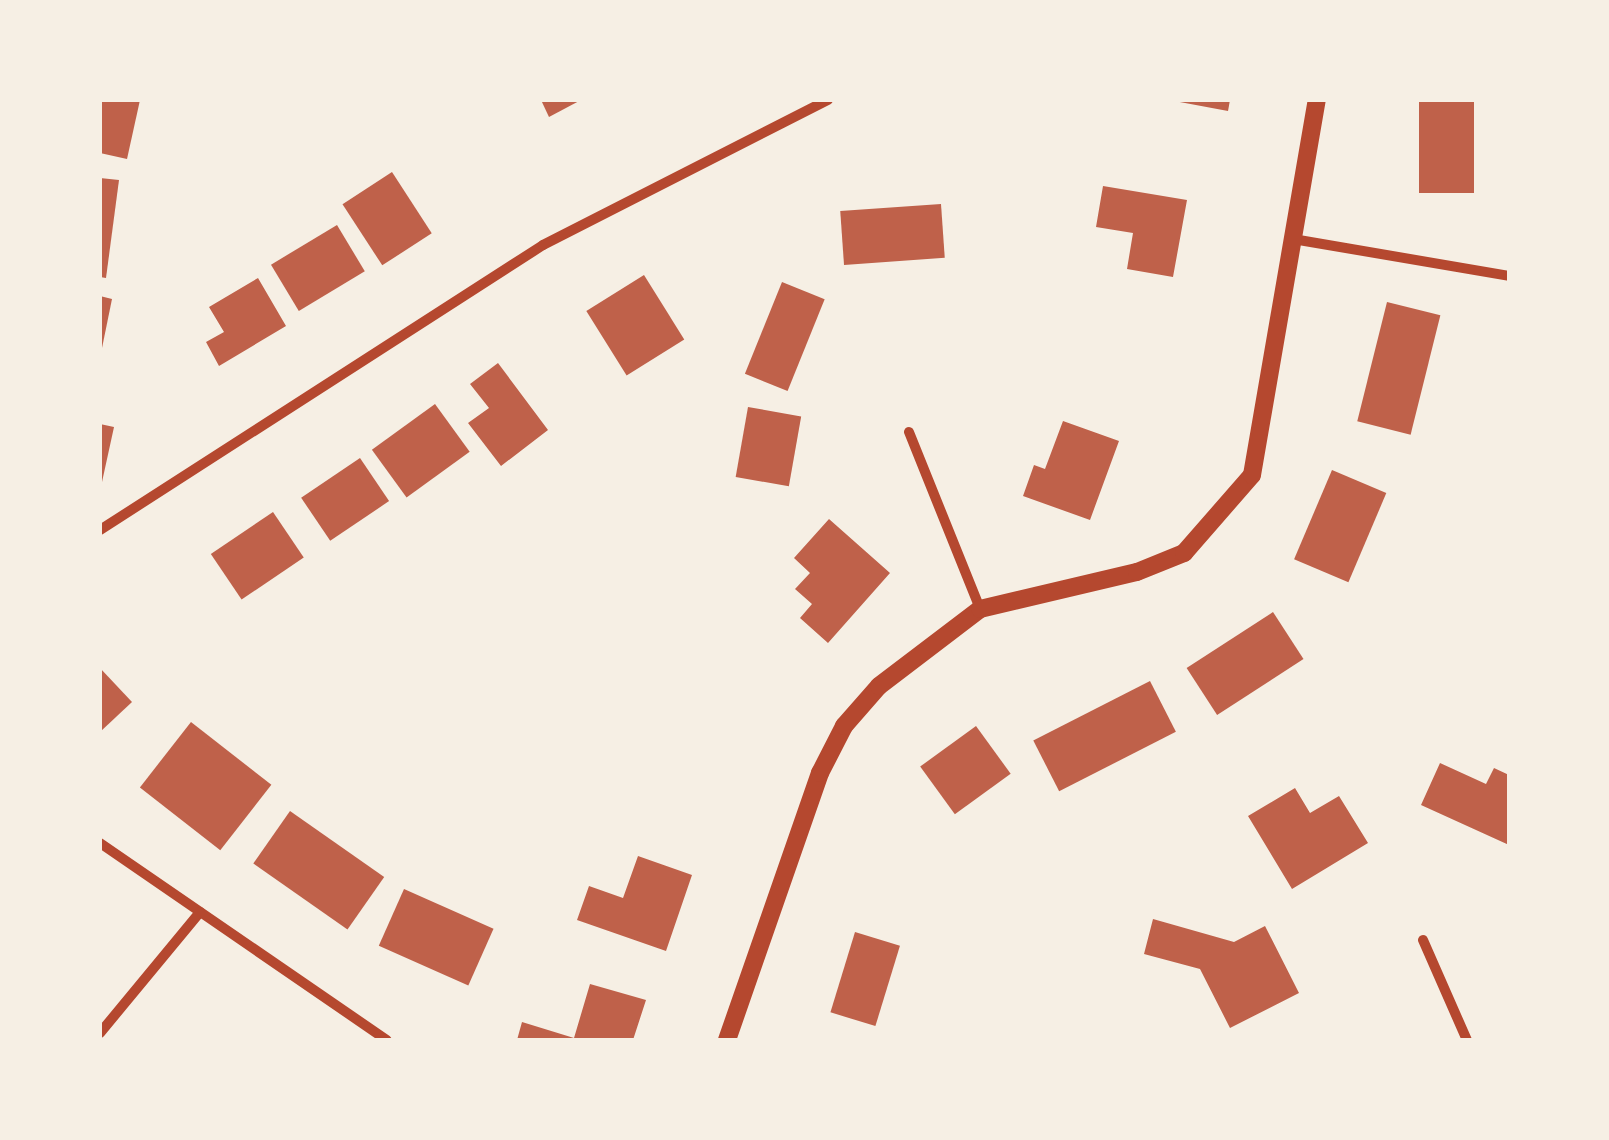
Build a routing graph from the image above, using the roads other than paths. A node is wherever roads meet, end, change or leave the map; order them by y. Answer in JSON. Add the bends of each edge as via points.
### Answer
{"nodes":[{"id":1,"x":828,"y":100,"type":"edge"},
{"id":2,"x":1316,"y":100,"type":"edge"},
{"id":3,"x":1293,"y":238,"type":"junction"},
{"id":4,"x":1509,"y":276,"type":"edge"},
{"id":5,"x":909,"y":432,"type":"dead end"},
{"id":6,"x":100,"y":530,"type":"edge"},
{"id":7,"x":980,"y":609,"type":"junction"},
{"id":8,"x":100,"y":843,"type":"edge"},
{"id":9,"x":200,"y":912,"type":"junction"},
{"id":10,"x":1422,"y":940,"type":"dead end"},
{"id":11,"x":100,"y":1033,"type":"edge"},
{"id":12,"x":387,"y":1040,"type":"edge"},
{"id":13,"x":727,"y":1040,"type":"edge"},
{"id":14,"x":1467,"y":1040,"type":"edge"}],
"edges":[{"from":1,"to":6,"type":"street","via":[[544,245]]},
{"from":2,"to":3,"type":"street"},
{"from":3,"to":4,"type":"street"},
{"from":3,"to":7,"type":"street","via":[[1262,443],[1252,475],[1227,510],[1184,554]]},
{"from":5,"to":7,"type":"street"},
{"from":7,"to":13,"type":"street","via":[[879,686],[844,726],[820,773]]},
{"from":8,"to":9,"type":"street"},
{"from":9,"to":11,"type":"street"},
{"from":9,"to":12,"type":"street"},
{"from":10,"to":14,"type":"street"}]}
